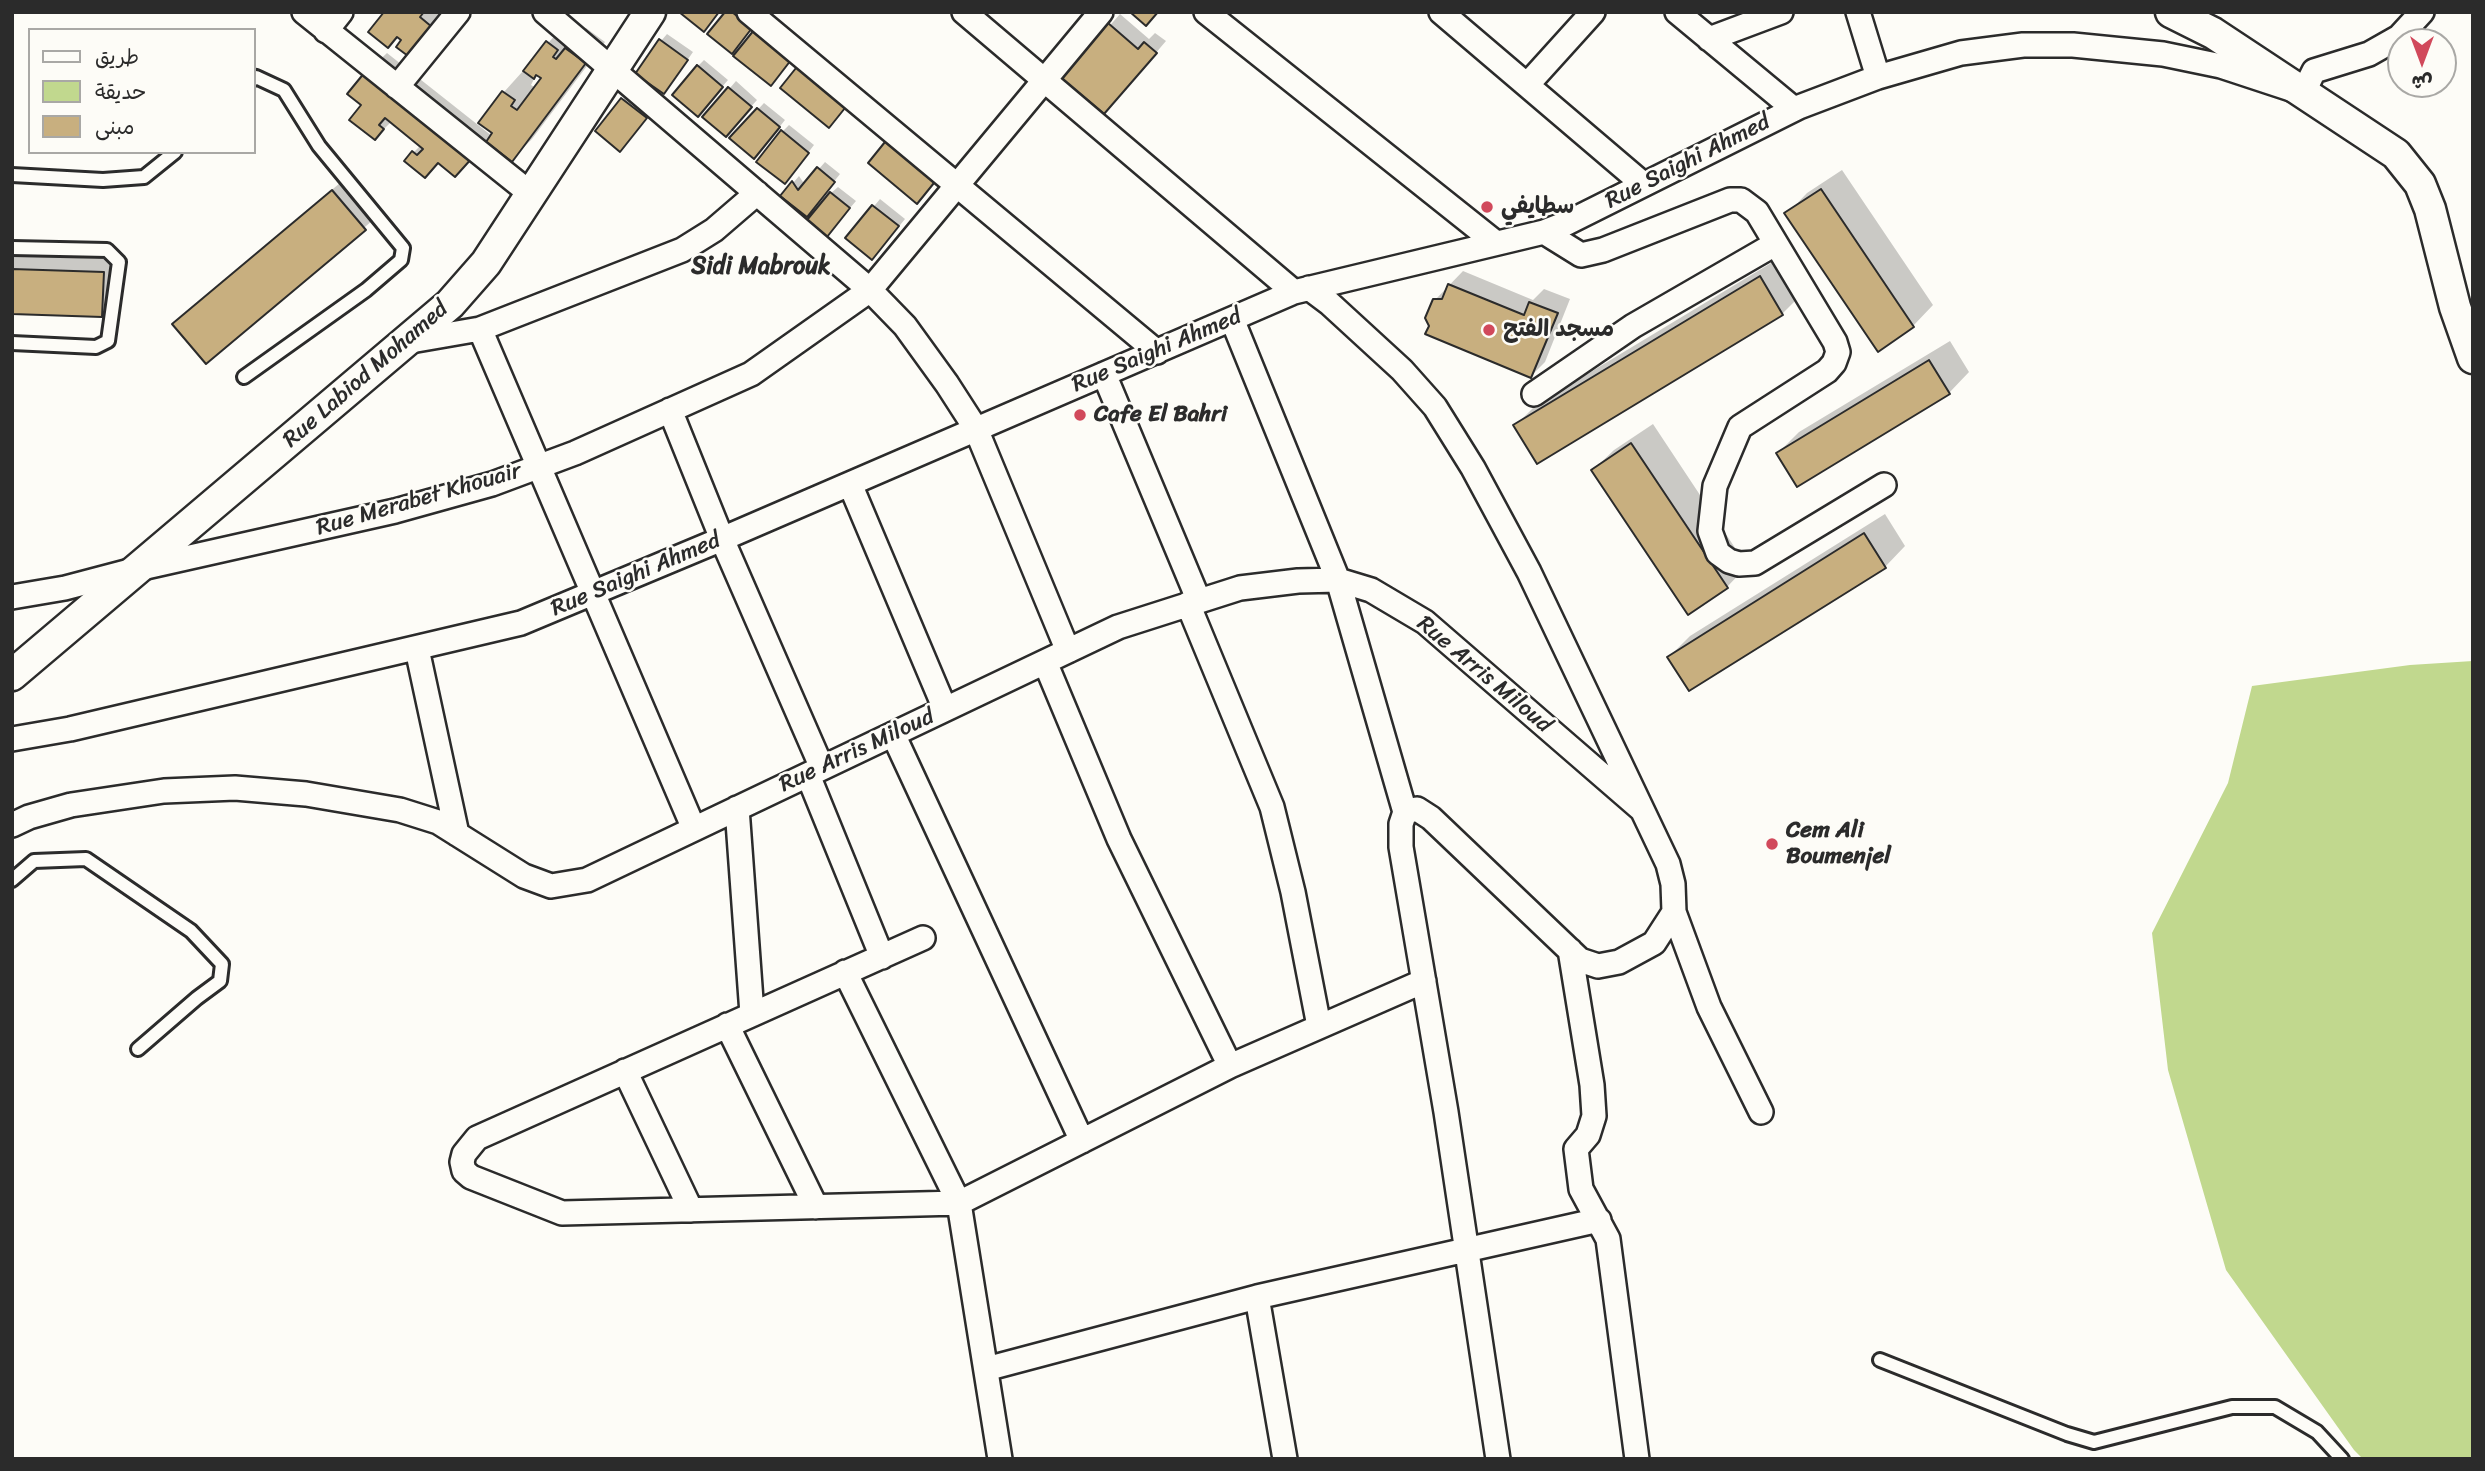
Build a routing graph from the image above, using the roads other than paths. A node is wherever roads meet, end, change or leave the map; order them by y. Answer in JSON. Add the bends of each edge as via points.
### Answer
{"nodes":[{"id":1,"x":304,"y":12,"type":"edge"},
{"id":2,"x":341,"y":12,"type":"edge"},
{"id":3,"x":458,"y":12,"type":"edge"},
{"id":4,"x":545,"y":12,"type":"edge"},
{"id":5,"x":650,"y":12,"type":"edge"},
{"id":6,"x":749,"y":12,"type":"edge"},
{"id":7,"x":964,"y":12,"type":"edge"},
{"id":8,"x":1101,"y":12,"type":"edge"},
{"id":9,"x":1206,"y":12,"type":"edge"},
{"id":10,"x":1441,"y":12,"type":"edge"},
{"id":11,"x":1593,"y":12,"type":"edge"},
{"id":12,"x":1677,"y":12,"type":"edge"},
{"id":13,"x":1781,"y":12,"type":"edge"},
{"id":14,"x":1858,"y":12,"type":"edge"},
{"id":15,"x":2171,"y":12,"type":"edge"},
{"id":16,"x":2422,"y":12,"type":"edge"},
{"id":17,"x":327,"y":31,"type":"junction"},
{"id":18,"x":1709,"y":39,"type":"junction"},
{"id":19,"x":613,"y":69,"type":"junction"},
{"id":20,"x":256,"y":77,"type":"edge"},
{"id":21,"x":1878,"y":77,"type":"junction"},
{"id":22,"x":1044,"y":81,"type":"junction"},
{"id":23,"x":1527,"y":85,"type":"junction"},
{"id":24,"x":397,"y":87,"type":"junction"},
{"id":25,"x":2306,"y":94,"type":"junction"},
{"id":26,"x":1794,"y":109,"type":"junction"},
{"id":27,"x":173,"y":154,"type":"edge"},
{"id":28,"x":12,"y":174,"type":"edge"},
{"id":29,"x":956,"y":184,"type":"junction"},
{"id":30,"x":1643,"y":184,"type":"junction"},
{"id":31,"x":757,"y":193,"type":"junction"},
{"id":32,"x":531,"y":194,"type":"junction"},
{"id":33,"x":1544,"y":232,"type":"junction"},
{"id":34,"x":1496,"y":243,"type":"junction"},
{"id":35,"x":1775,"y":244,"type":"junction"},
{"id":36,"x":12,"y":248,"type":"edge"},
{"id":37,"x":870,"y":290,"type":"junction"},
{"id":38,"x":1301,"y":290,"type":"junction"},
{"id":39,"x":1232,"y":319,"type":"junction"},
{"id":40,"x":480,"y":329,"type":"junction"},
{"id":41,"x":405,"y":342,"type":"junction"},
{"id":42,"x":12,"y":343,"type":"edge"},
{"id":43,"x":1157,"y":352,"type":"junction"},
{"id":44,"x":2473,"y":358,"type":"edge"},
{"id":45,"x":1104,"y":374,"type":"junction"},
{"id":46,"x":244,"y":377,"type":"dead end"},
{"id":47,"x":1534,"y":394,"type":"dead end"},
{"id":48,"x":670,"y":410,"type":"junction"},
{"id":49,"x":976,"y":429,"type":"junction"},
{"id":50,"x":537,"y":467,"type":"junction"},
{"id":51,"x":850,"y":484,"type":"junction"},
{"id":52,"x":1884,"y":485,"type":"dead end"},
{"id":53,"x":722,"y":539,"type":"junction"},
{"id":54,"x":137,"y":569,"type":"junction"},
{"id":55,"x":1338,"y":580,"type":"junction"},
{"id":56,"x":593,"y":593,"type":"junction"},
{"id":57,"x":12,"y":597,"type":"edge"},
{"id":58,"x":1194,"y":603,"type":"junction"},
{"id":59,"x":417,"y":649,"type":"junction"},
{"id":60,"x":1069,"y":650,"type":"junction"},
{"id":61,"x":1045,"y":662,"type":"junction"},
{"id":62,"x":14,"y":669,"type":"edge"},
{"id":63,"x":945,"y":709,"type":"junction"},
{"id":64,"x":893,"y":734,"type":"junction"},
{"id":65,"x":12,"y":739,"type":"edge"},
{"id":66,"x":815,"y":771,"type":"junction"},
{"id":67,"x":737,"y":808,"type":"junction"},
{"id":68,"x":1641,"y":809,"type":"junction"},
{"id":69,"x":1405,"y":812,"type":"junction"},
{"id":70,"x":12,"y":825,"type":"edge"},
{"id":71,"x":694,"y":829,"type":"junction"},
{"id":72,"x":457,"y":834,"type":"junction"},
{"id":73,"x":12,"y":880,"type":"edge"},
{"id":74,"x":1674,"y":912,"type":"junction"},
{"id":75,"x":923,"y":939,"type":"dead end"},
{"id":76,"x":1570,"y":950,"type":"junction"},
{"id":77,"x":882,"y":957,"type":"junction"},
{"id":78,"x":845,"y":972,"type":"junction"},
{"id":79,"x":1424,"y":981,"type":"junction"},
{"id":80,"x":752,"y":1014,"type":"junction"},
{"id":81,"x":727,"y":1026,"type":"junction"},
{"id":82,"x":1319,"y":1026,"type":"junction"},
{"id":83,"x":138,"y":1049,"type":"dead end"},
{"id":84,"x":1230,"y":1066,"type":"junction"},
{"id":85,"x":625,"y":1071,"type":"junction"},
{"id":86,"x":1761,"y":1112,"type":"dead end"},
{"id":87,"x":1082,"y":1141,"type":"junction"},
{"id":88,"x":959,"y":1203,"type":"junction"},
{"id":89,"x":816,"y":1207,"type":"junction"},
{"id":90,"x":691,"y":1210,"type":"junction"},
{"id":91,"x":1599,"y":1220,"type":"junction"},
{"id":92,"x":1467,"y":1250,"type":"junction"},
{"id":93,"x":1257,"y":1297,"type":"junction"},
{"id":94,"x":1880,"y":1360,"type":"dead end"},
{"id":95,"x":986,"y":1369,"type":"junction"},
{"id":96,"x":1000,"y":1459,"type":"edge"},
{"id":97,"x":1285,"y":1459,"type":"edge"},
{"id":98,"x":1498,"y":1459,"type":"edge"},
{"id":99,"x":1637,"y":1459,"type":"edge"},
{"id":100,"x":2342,"y":1459,"type":"edge"}],
"edges":[{"from":1,"to":17,"type":"street"},
{"from":2,"to":17,"type":"street"},
{"from":3,"to":24,"type":"street"},
{"from":4,"to":19,"type":"street"},
{"from":5,"to":19,"type":"street","name":"Rue Labiod Mohamed"},
{"from":6,"to":29,"type":"street"},
{"from":7,"to":22,"type":"street"},
{"from":8,"to":22,"type":"street","name":"Rue Merabet Khouair"},
{"from":9,"to":34,"type":"street"},
{"from":10,"to":23,"type":"street"},
{"from":11,"to":23,"type":"street"},
{"from":12,"to":18,"type":"street"},
{"from":13,"to":18,"type":"street"},
{"from":14,"to":21,"type":"street"},
{"from":15,"to":25,"type":"street","via":[[2213,33]]},
{"from":16,"to":25,"type":"street","via":[[2399,37],[2369,54],[2314,71]]},
{"from":17,"to":24,"type":"street"},
{"from":18,"to":26,"type":"street"},
{"from":19,"to":31,"type":"street"},
{"from":19,"to":32,"type":"street","name":"Rue Labiod Mohamed"},
{"from":20,"to":46,"type":"lane","via":[[284,90],[319,146],[403,248],[401,260],[366,290]]},
{"from":21,"to":25,"type":"street","name":"Rue Saighi Ahmed","via":[[1961,53],[2023,45],[2073,45],[2164,54],[2221,66]]},
{"from":21,"to":26,"type":"street","name":"Rue Saighi Ahmed"},
{"from":22,"to":29,"type":"street","name":"Rue Merabet Khouair"},
{"from":22,"to":38,"type":"street"},
{"from":23,"to":30,"type":"street"},
{"from":24,"to":32,"type":"street"},
{"from":25,"to":44,"type":"street","via":[[2396,153],[2420,184]]},
{"from":26,"to":30,"type":"street","name":"Rue Saighi Ahmed"},
{"from":27,"to":28,"type":"lane","via":[[144,177],[103,180]]},
{"from":29,"to":37,"type":"street","name":"Rue Merabet Khouair"},
{"from":29,"to":43,"type":"street"},
{"from":30,"to":33,"type":"street","name":"Rue Saighi Ahmed"},
{"from":31,"to":37,"type":"street"},
{"from":31,"to":40,"type":"street","via":[[682,250]]},
{"from":32,"to":41,"type":"street","name":"Rue Labiod Mohamed","via":[[486,263],[450,304]]},
{"from":33,"to":34,"type":"street","name":"Rue Saighi Ahmed"},
{"from":33,"to":35,"type":"street","via":[[1581,255],[1730,200],[1741,200],[1757,212]]},
{"from":34,"to":38,"type":"street","name":"Rue Saighi Ahmed"},
{"from":35,"to":47,"type":"street","via":[[1633,326]]},
{"from":35,"to":52,"type":"street","via":[[1838,352],[1827,371],[1740,427],[1715,486],[1710,531],[1718,553],[1739,564],[1755,563]]},
{"from":36,"to":42,"type":"lane","via":[[107,250],[119,262],[108,341],[96,346]]},
{"from":37,"to":48,"type":"street","name":"Rue Merabet Khouair","via":[[751,374]]},
{"from":37,"to":49,"type":"street","via":[[905,326]]},
{"from":38,"to":39,"type":"street","name":"Rue Saighi Ahmed"},
{"from":38,"to":68,"type":"street","via":[[1329,303],[1435,407],[1529,572]]},
{"from":39,"to":43,"type":"street","name":"Rue Saighi Ahmed"},
{"from":39,"to":55,"type":"street"},
{"from":40,"to":41,"type":"street"},
{"from":40,"to":50,"type":"street"},
{"from":41,"to":54,"type":"street","name":"Rue Labiod Mohamed"},
{"from":43,"to":45,"type":"street","name":"Rue Saighi Ahmed"},
{"from":45,"to":49,"type":"street","name":"Rue Saighi Ahmed"},
{"from":45,"to":58,"type":"street"},
{"from":48,"to":50,"type":"street","name":"Rue Merabet Khouair"},
{"from":48,"to":53,"type":"street"},
{"from":49,"to":51,"type":"street","name":"Rue Saighi Ahmed"},
{"from":49,"to":60,"type":"street"},
{"from":50,"to":54,"type":"street","name":"Rue Merabet Khouair","via":[[396,511]]},
{"from":50,"to":56,"type":"street"},
{"from":51,"to":53,"type":"street","name":"Rue Saighi Ahmed"},
{"from":51,"to":63,"type":"street"},
{"from":53,"to":56,"type":"street","name":"Rue Saighi Ahmed"},
{"from":53,"to":66,"type":"street"},
{"from":54,"to":57,"type":"street","name":"Rue Merabet Khouair"},
{"from":54,"to":62,"type":"street","name":"Rue Labiod Mohamed"},
{"from":55,"to":58,"type":"street","name":"Rue Arris Miloud","via":[[1240,588]]},
{"from":55,"to":68,"type":"street","name":"Rue Arris Miloud","via":[[1371,590],[1425,622]]},
{"from":55,"to":69,"type":"street"},
{"from":56,"to":59,"type":"street","name":"Rue Saighi Ahmed","via":[[521,623]]},
{"from":56,"to":71,"type":"street"},
{"from":58,"to":60,"type":"street","name":"Rue Arris Miloud","via":[[1118,627]]},
{"from":58,"to":82,"type":"street","via":[[1272,807]]},
{"from":59,"to":65,"type":"street","name":"Rue Saighi Ahmed"},
{"from":59,"to":72,"type":"street"},
{"from":60,"to":61,"type":"street","name":"Rue Arris Miloud"},
{"from":61,"to":63,"type":"street","name":"Rue Arris Miloud"},
{"from":61,"to":84,"type":"street","via":[[1119,839]]},
{"from":63,"to":64,"type":"street","name":"Rue Arris Miloud"},
{"from":64,"to":66,"type":"street","name":"Rue Arris Miloud"},
{"from":64,"to":87,"type":"street"},
{"from":66,"to":67,"type":"street","name":"Rue Arris Miloud"},
{"from":66,"to":77,"type":"street"},
{"from":67,"to":71,"type":"street","name":"Rue Arris Miloud"},
{"from":67,"to":80,"type":"street"},
{"from":68,"to":74,"type":"street","via":[[1668,864]]},
{"from":69,"to":76,"type":"street","via":[[1417,809],[1431,818]]},
{"from":69,"to":79,"type":"street","via":[[1401,848]]},
{"from":70,"to":72,"type":"street","name":"Rue Arris Miloud","via":[[71,805],[164,791],[235,788],[400,810],[438,822]]},
{"from":71,"to":72,"type":"street","name":"Rue Arris Miloud","via":[[587,880],[551,886],[524,876]]},
{"from":73,"to":83,"type":"lane","via":[[34,861],[86,859],[191,931],[222,964],[220,981]]},
{"from":74,"to":76,"type":"street","via":[[1654,943],[1619,962],[1598,965],[1580,960]]},
{"from":74,"to":86,"type":"street","via":[[1709,1007]]},
{"from":75,"to":77,"type":"street"},
{"from":76,"to":91,"type":"street","via":[[1594,1116],[1588,1135],[1576,1149],[1581,1189]]},
{"from":77,"to":78,"type":"street"},
{"from":78,"to":80,"type":"street"},
{"from":78,"to":88,"type":"street"},
{"from":79,"to":82,"type":"street"},
{"from":79,"to":92,"type":"street"},
{"from":80,"to":81,"type":"street"},
{"from":81,"to":85,"type":"street"},
{"from":81,"to":89,"type":"street"},
{"from":82,"to":84,"type":"street"},
{"from":84,"to":87,"type":"street"},
{"from":85,"to":90,"type":"street"},
{"from":85,"to":90,"type":"street","via":[[477,1138],[464,1154],[464,1171],[562,1213]]},
{"from":87,"to":88,"type":"street"},
{"from":88,"to":89,"type":"street"},
{"from":88,"to":95,"type":"street"},
{"from":89,"to":90,"type":"street"},
{"from":91,"to":92,"type":"street"},
{"from":91,"to":99,"type":"street","via":[[1608,1239]]},
{"from":92,"to":93,"type":"street"},
{"from":92,"to":98,"type":"street"},
{"from":93,"to":95,"type":"street"},
{"from":93,"to":97,"type":"street"},
{"from":94,"to":100,"type":"lane","via":[[2095,1442],[2232,1407],[2275,1407],[2317,1432]]},
{"from":95,"to":96,"type":"street"}]}
